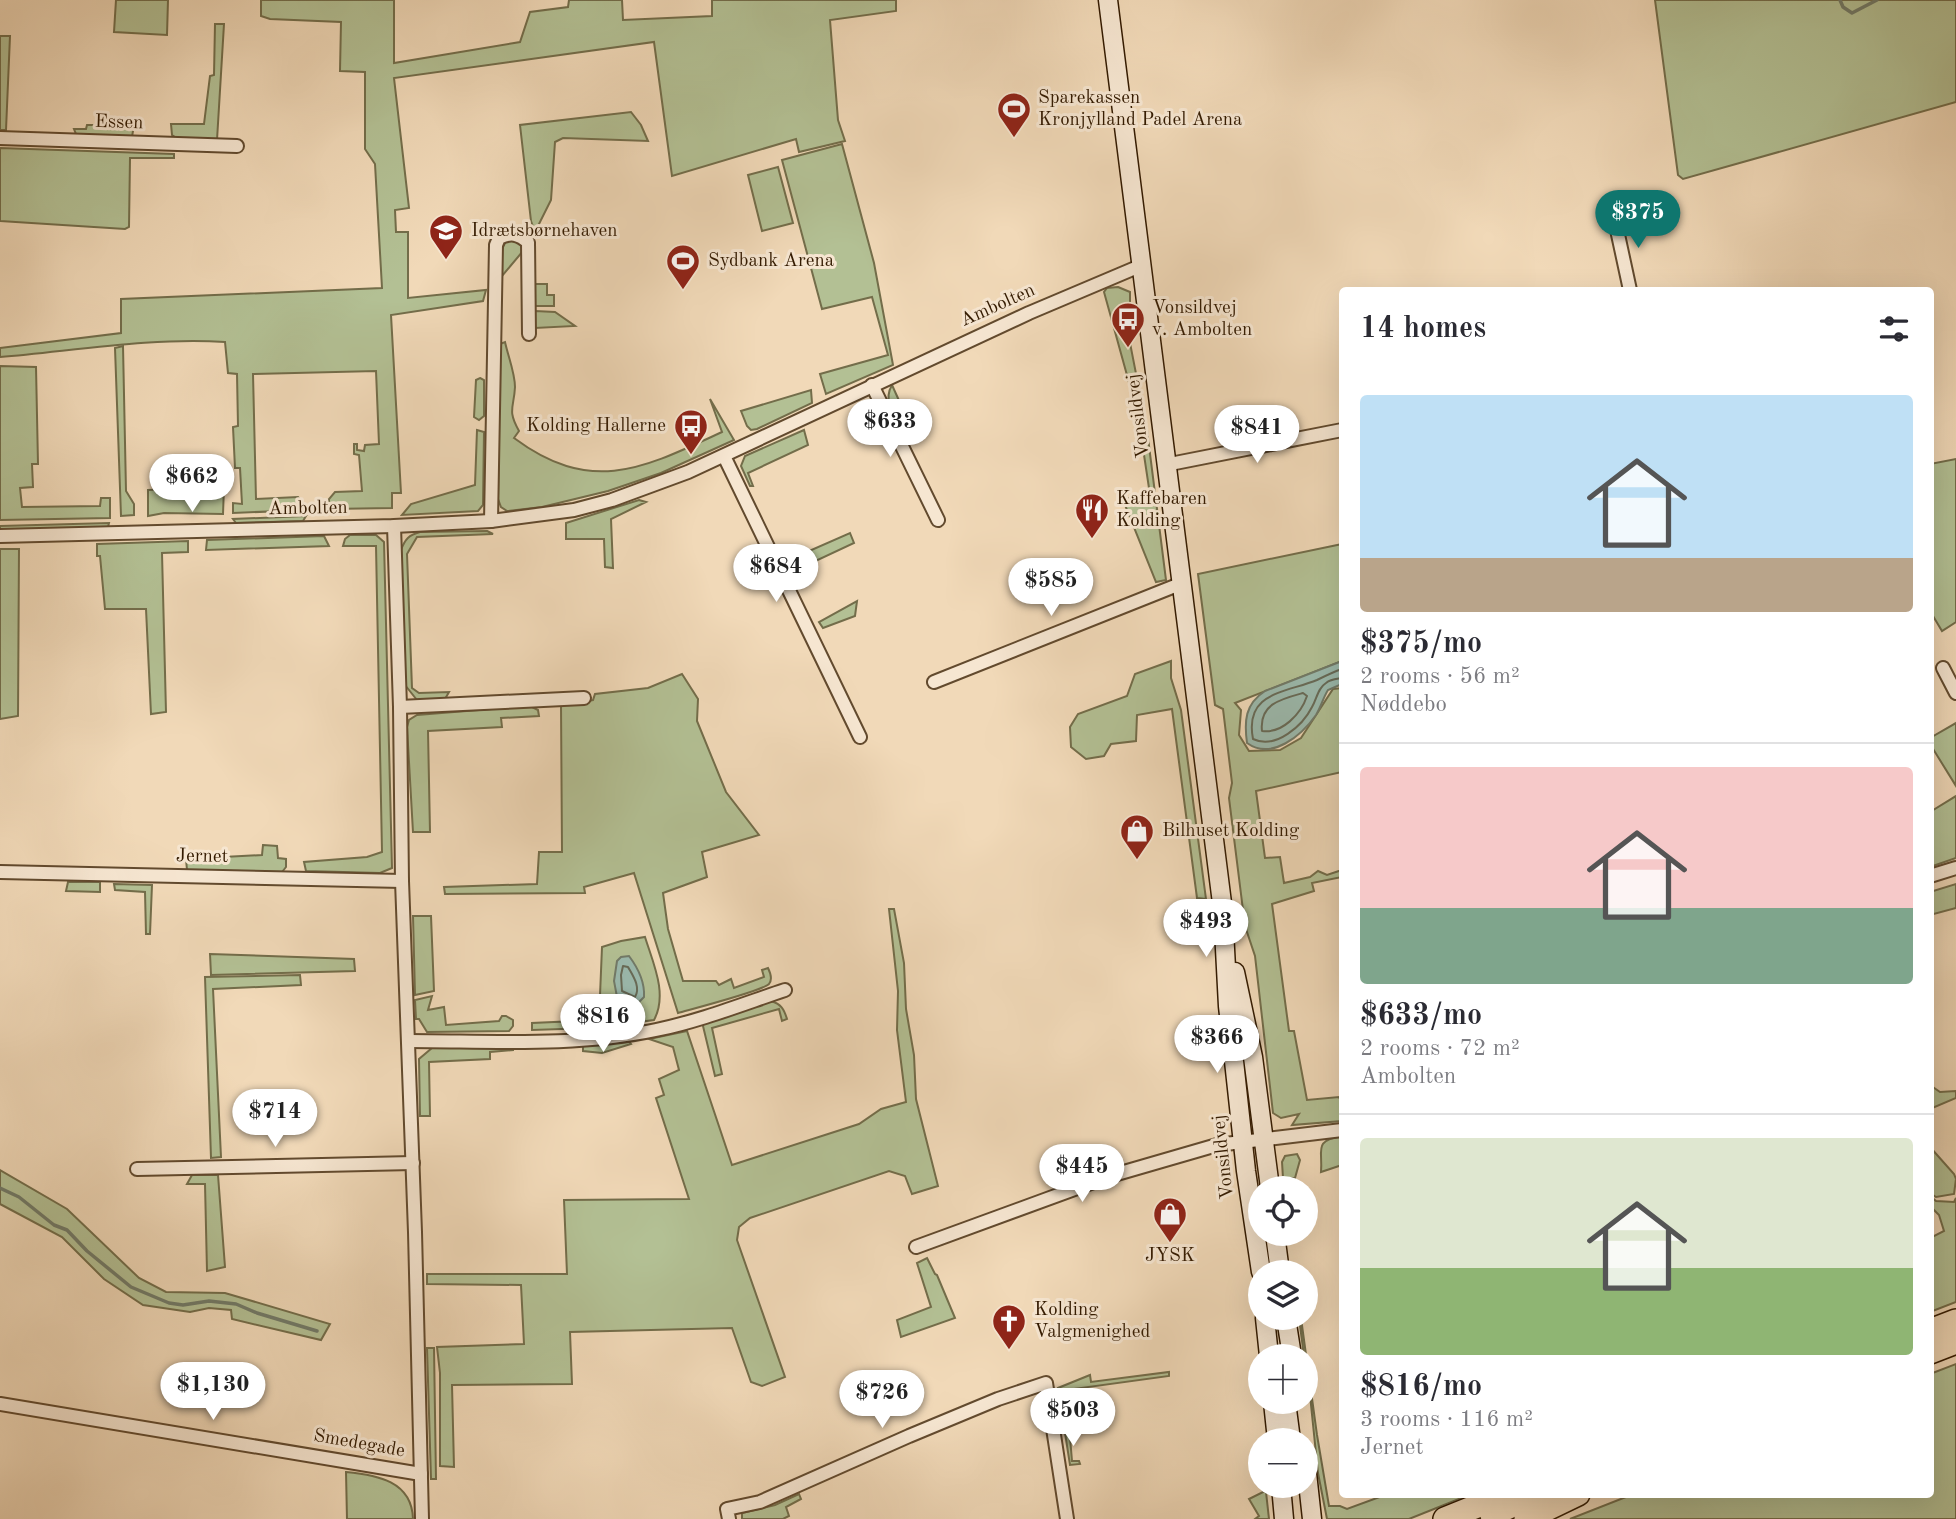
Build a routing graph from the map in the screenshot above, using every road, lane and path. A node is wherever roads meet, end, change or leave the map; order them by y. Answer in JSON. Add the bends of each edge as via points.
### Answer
{"nodes":[{"id":1,"x":1108,"y":0,"type":"edge"},
{"id":2,"x":0,"y":138,"type":"edge"},
{"id":3,"x":237,"y":146,"type":"dead end"},
{"id":4,"x":1614,"y":216,"type":"dead end"},
{"id":5,"x":1140,"y":266,"type":"junction"},
{"id":6,"x":1629,"y":287,"type":"edge"},
{"id":7,"x":529,"y":334,"type":"dead end"},
{"id":8,"x":873,"y":384,"type":"junction"},
{"id":9,"x":1339,"y":431,"type":"edge"},
{"id":10,"x":724,"y":456,"type":"junction"},
{"id":11,"x":1165,"y":465,"type":"junction"},
{"id":12,"x":938,"y":520,"type":"dead end"},
{"id":13,"x":491,"y":521,"type":"junction"},
{"id":14,"x":394,"y":526,"type":"junction"},
{"id":15,"x":0,"y":536,"type":"edge"},
{"id":16,"x":1180,"y":584,"type":"junction"},
{"id":17,"x":1943,"y":668,"type":"dead end"},
{"id":18,"x":933,"y":682,"type":"dead end"},
{"id":19,"x":1956,"y":693,"type":"edge"},
{"id":20,"x":584,"y":698,"type":"dead end"},
{"id":21,"x":400,"y":707,"type":"junction"},
{"id":22,"x":860,"y":737,"type":"dead end"},
{"id":23,"x":1956,"y":868,"type":"edge"},
{"id":24,"x":0,"y":872,"type":"edge"},
{"id":25,"x":1934,"y":875,"type":"edge"},
{"id":26,"x":402,"y":881,"type":"junction"},
{"id":27,"x":1223,"y":911,"type":"junction"},
{"id":28,"x":785,"y":990,"type":"dead end"},
{"id":29,"x":1228,"y":1006,"type":"junction"},
{"id":30,"x":409,"y":1041,"type":"junction"},
{"id":31,"x":1339,"y":1130,"type":"edge"},
{"id":32,"x":1264,"y":1138,"type":"junction"},
{"id":33,"x":1244,"y":1141,"type":"junction"},
{"id":34,"x":413,"y":1163,"type":"junction"},
{"id":35,"x":137,"y":1169,"type":"dead end"},
{"id":36,"x":1260,"y":1176,"type":"edge"},
{"id":37,"x":1269,"y":1176,"type":"edge"},
{"id":38,"x":916,"y":1247,"type":"dead end"},
{"id":39,"x":1259,"y":1260,"type":"edge"},
{"id":40,"x":1956,"y":1321,"type":"edge"},
{"id":41,"x":1934,"y":1329,"type":"edge"},
{"id":42,"x":1956,"y":1342,"type":"edge"},
{"id":43,"x":1934,"y":1350,"type":"edge"},
{"id":44,"x":0,"y":1404,"type":"edge"},
{"id":45,"x":421,"y":1474,"type":"junction"},
{"id":46,"x":1282,"y":1498,"type":"edge"},
{"id":47,"x":1299,"y":1498,"type":"edge"},
{"id":48,"x":1310,"y":1498,"type":"edge"},
{"id":49,"x":1497,"y":1498,"type":"edge"},
{"id":50,"x":1527,"y":1498,"type":"edge"},
{"id":51,"x":1570,"y":1498,"type":"edge"},
{"id":52,"x":728,"y":1514,"type":"edge"},
{"id":53,"x":422,"y":1519,"type":"edge"},
{"id":54,"x":1067,"y":1519,"type":"edge"},
{"id":55,"x":1284,"y":1519,"type":"edge"},
{"id":56,"x":1302,"y":1519,"type":"edge"},
{"id":57,"x":1312,"y":1519,"type":"edge"},
{"id":58,"x":1445,"y":1519,"type":"edge"},
{"id":59,"x":1482,"y":1519,"type":"edge"},
{"id":60,"x":1526,"y":1519,"type":"edge"}],
"edges":[{"from":1,"to":5,"type":"main road","name":"Vonsildvej"},
{"from":2,"to":3,"type":"street","name":"Essen"},
{"from":4,"to":6,"type":"street"},
{"from":5,"to":8,"type":"street","name":"Ambolten"},
{"from":5,"to":11,"type":"main road","name":"Vonsildvej"},
{"from":7,"to":13,"type":"street","via":[[528,242],[520,235],[508,234],[496,245]]},
{"from":8,"to":10,"type":"street","name":"Ambolten"},
{"from":8,"to":12,"type":"street"},
{"from":9,"to":11,"type":"street"},
{"from":10,"to":13,"type":"street","name":"Ambolten","via":[[612,500],[547,515]]},
{"from":10,"to":22,"type":"street"},
{"from":11,"to":16,"type":"main road","name":"Vonsildvej"},
{"from":13,"to":14,"type":"street","name":"Ambolten"},
{"from":14,"to":15,"type":"street","name":"Ambolten"},
{"from":14,"to":21,"type":"street"},
{"from":16,"to":18,"type":"street"},
{"from":16,"to":27,"type":"main road","name":"Vonsildvej"},
{"from":17,"to":19,"type":"street"},
{"from":20,"to":21,"type":"street"},
{"from":21,"to":26,"type":"street"},
{"from":23,"to":25,"type":"street"},
{"from":24,"to":26,"type":"street","name":"Jernet"},
{"from":26,"to":30,"type":"street"},
{"from":27,"to":29,"type":"main road","name":"Vonsildvej"},
{"from":27,"to":32,"type":"main road","name":"Vonsildvej","via":[[1253,1057]]},
{"from":28,"to":30,"type":"street","via":[[657,1030],[612,1037]]},
{"from":29,"to":32,"type":"main road","via":[[1238,1036],[1249,1120]]},
{"from":29,"to":33,"type":"main road","name":"Vonsildvej"},
{"from":30,"to":34,"type":"street"},
{"from":31,"to":32,"type":"street"},
{"from":32,"to":33,"type":"street"},
{"from":32,"to":37,"type":"main road","name":"Vonsildvej"},
{"from":33,"to":36,"type":"main road","via":[[1257,1155]]},
{"from":33,"to":38,"type":"street","via":[[1110,1176]]},
{"from":33,"to":39,"type":"main road","name":"Vonsildvej"},
{"from":34,"to":35,"type":"street"},
{"from":34,"to":45,"type":"street"},
{"from":40,"to":41,"type":"highway"},
{"from":42,"to":43,"type":"highway"},
{"from":44,"to":45,"type":"street","name":"Smedegade"},
{"from":45,"to":53,"type":"street"},
{"from":46,"to":55,"type":"main road"},
{"from":47,"to":56,"type":"main road"},
{"from":48,"to":57,"type":"main road"},
{"from":49,"to":58,"type":"highway"},
{"from":50,"to":59,"type":"highway"},
{"from":51,"to":60,"type":"highway"},
{"from":52,"to":54,"type":"street","via":[[1046,1383]]}]}
